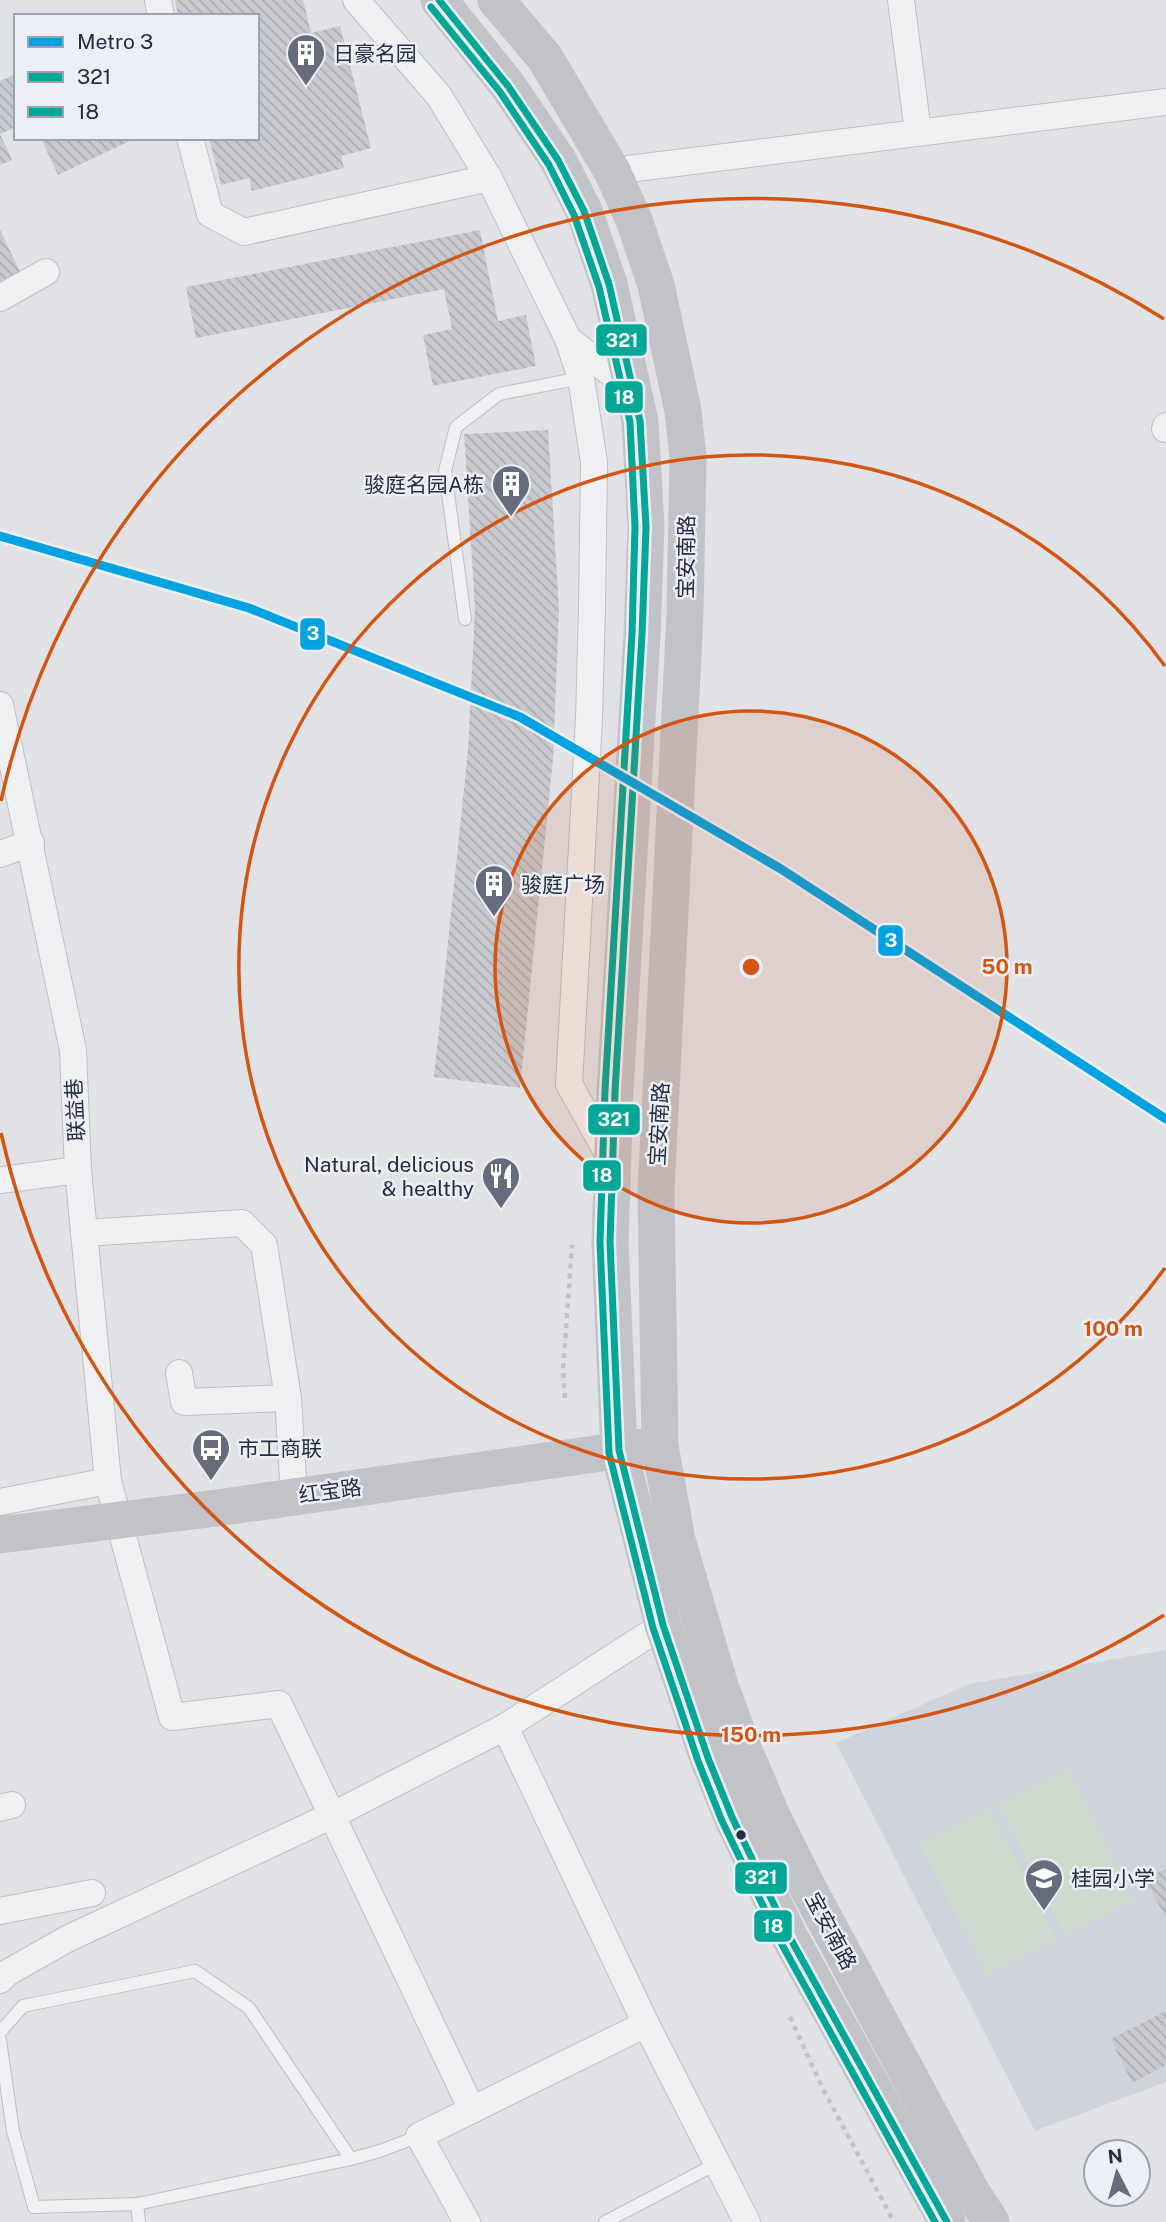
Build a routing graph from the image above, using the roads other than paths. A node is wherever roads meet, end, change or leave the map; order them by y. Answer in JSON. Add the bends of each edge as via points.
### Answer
{"nodes":[{"id":1,"x":356,"y":0,"type":"edge"},
{"id":2,"x":439,"y":0,"type":"edge"},
{"id":3,"x":496,"y":0,"type":"edge"},
{"id":4,"x":901,"y":0,"type":"edge"},
{"id":5,"x":1166,"y":102,"type":"edge"},
{"id":6,"x":918,"y":132,"type":"junction"},
{"id":7,"x":191,"y":140,"type":"edge"},
{"id":8,"x":612,"y":171,"type":"junction"},
{"id":9,"x":489,"y":178,"type":"junction"},
{"id":10,"x":46,"y":272,"type":"dead end"},
{"id":11,"x":0,"y":298,"type":"edge"},
{"id":12,"x":568,"y":339,"type":"junction"},
{"id":13,"x":581,"y":378,"type":"junction"},
{"id":14,"x":635,"y":392,"type":"junction"},
{"id":15,"x":465,"y":619,"type":"dead end"},
{"id":16,"x":0,"y":705,"type":"edge"},
{"id":17,"x":31,"y":843,"type":"junction"},
{"id":18,"x":0,"y":854,"type":"edge"},
{"id":19,"x":612,"y":1161,"type":"junction"},
{"id":20,"x":78,"y":1170,"type":"junction"},
{"id":21,"x":0,"y":1180,"type":"edge"},
{"id":22,"x":84,"y":1233,"type":"junction"},
{"id":23,"x":179,"y":1373,"type":"dead end"},
{"id":24,"x":288,"y":1398,"type":"junction"},
{"id":25,"x":660,"y":1446,"type":"junction"},
{"id":26,"x":619,"y":1450,"type":"junction"},
{"id":27,"x":108,"y":1481,"type":"junction"},
{"id":28,"x":294,"y":1496,"type":"junction"},
{"id":29,"x":0,"y":1502,"type":"edge"},
{"id":30,"x":119,"y":1520,"type":"junction"},
{"id":31,"x":0,"y":1535,"type":"edge"},
{"id":32,"x":663,"y":1625,"type":"junction"},
{"id":33,"x":505,"y":1727,"type":"junction"},
{"id":34,"x":333,"y":1815,"type":"junction"},
{"id":35,"x":92,"y":1893,"type":"dead end"},
{"id":36,"x":0,"y":1911,"type":"edge"},
{"id":37,"x":0,"y":1980,"type":"edge"},
{"id":38,"x":646,"y":2024,"type":"junction"},
{"id":39,"x":0,"y":2032,"type":"edge"},
{"id":40,"x":0,"y":2040,"type":"edge"},
{"id":41,"x":472,"y":2110,"type":"junction"},
{"id":42,"x":0,"y":2124,"type":"edge"},
{"id":43,"x":13,"y":2131,"type":"junction"},
{"id":44,"x":419,"y":2136,"type":"junction"},
{"id":45,"x":351,"y":2159,"type":"junction"},
{"id":46,"x":716,"y":2164,"type":"junction"},
{"id":47,"x":137,"y":2204,"type":"junction"},
{"id":48,"x":139,"y":2222,"type":"edge"},
{"id":49,"x":467,"y":2222,"type":"edge"},
{"id":50,"x":605,"y":2222,"type":"edge"},
{"id":51,"x":747,"y":2222,"type":"edge"},
{"id":52,"x":947,"y":2222,"type":"edge"},
{"id":53,"x":991,"y":2222,"type":"edge"}],
"edges":[{"from":1,"to":9,"type":"street","via":[[439,96]]},
{"from":2,"to":14,"type":"street","name":"宝安南路","via":[[508,86],[558,160],[584,211],[609,284]]},
{"from":3,"to":8,"type":"street","name":"宝安南路","via":[[545,58]]},
{"from":4,"to":6,"type":"street"},
{"from":5,"to":6,"type":"street"},
{"from":6,"to":8,"type":"street"},
{"from":7,"to":9,"type":"street","via":[[210,214],[244,232]]},
{"from":8,"to":25,"type":"street","name":"宝安南路","via":[[656,285],[688,457],[685,614],[656,1191]]},
{"from":9,"to":12,"type":"street"},
{"from":10,"to":11,"type":"street"},
{"from":12,"to":13,"type":"street"},
{"from":12,"to":14,"type":"street"},
{"from":13,"to":15,"type":"lane","via":[[499,394],[456,427],[445,471]]},
{"from":13,"to":19,"type":"street","via":[[594,462],[592,607],[569,1084]]},
{"from":14,"to":19,"type":"street","name":"宝安南路","via":[[646,527]]},
{"from":16,"to":17,"type":"street","name":"联益巷"},
{"from":17,"to":18,"type":"street"},
{"from":17,"to":20,"type":"street","name":"联益巷","via":[[72,1050]]},
{"from":19,"to":26,"type":"street","name":"宝安南路","via":[[610,1242]]},
{"from":20,"to":21,"type":"street"},
{"from":20,"to":22,"type":"street","name":"联益巷"},
{"from":22,"to":24,"type":"street","via":[[242,1223],[264,1245]]},
{"from":22,"to":27,"type":"street","name":"联益巷"},
{"from":23,"to":24,"type":"street","via":[[184,1402]]},
{"from":24,"to":28,"type":"street"},
{"from":25,"to":26,"type":"street","name":"红宝路"},
{"from":25,"to":53,"type":"street","name":"宝安南路","via":[[684,1565],[720,1686],[748,1760],[809,1890]]},
{"from":26,"to":28,"type":"street","name":"红宝路"},
{"from":26,"to":32,"type":"street","name":"宝安南路"},
{"from":27,"to":29,"type":"street"},
{"from":27,"to":30,"type":"street","name":"联益巷"},
{"from":28,"to":30,"type":"street","name":"红宝路"},
{"from":30,"to":31,"type":"street","name":"红宝路"},
{"from":30,"to":34,"type":"street","name":"联益巷","via":[[172,1717],[278,1704]]},
{"from":32,"to":33,"type":"street"},
{"from":32,"to":52,"type":"street","name":"宝安南路","via":[[708,1758],[756,1869]]},
{"from":33,"to":34,"type":"street"},
{"from":33,"to":38,"type":"street"},
{"from":34,"to":37,"type":"street","via":[[67,1939]]},
{"from":34,"to":41,"type":"street"},
{"from":35,"to":36,"type":"street"},
{"from":38,"to":41,"type":"street"},
{"from":38,"to":46,"type":"street"},
{"from":39,"to":45,"type":"lane","via":[[23,2006],[195,1971],[248,2008]]},
{"from":40,"to":43,"type":"lane"},
{"from":41,"to":44,"type":"street"},
{"from":42,"to":43,"type":"lane"},
{"from":43,"to":47,"type":"lane","via":[[34,2207]]},
{"from":44,"to":45,"type":"lane"},
{"from":44,"to":49,"type":"street"},
{"from":45,"to":47,"type":"lane"},
{"from":46,"to":50,"type":"lane"},
{"from":46,"to":51,"type":"street"},
{"from":47,"to":48,"type":"lane"}]}
